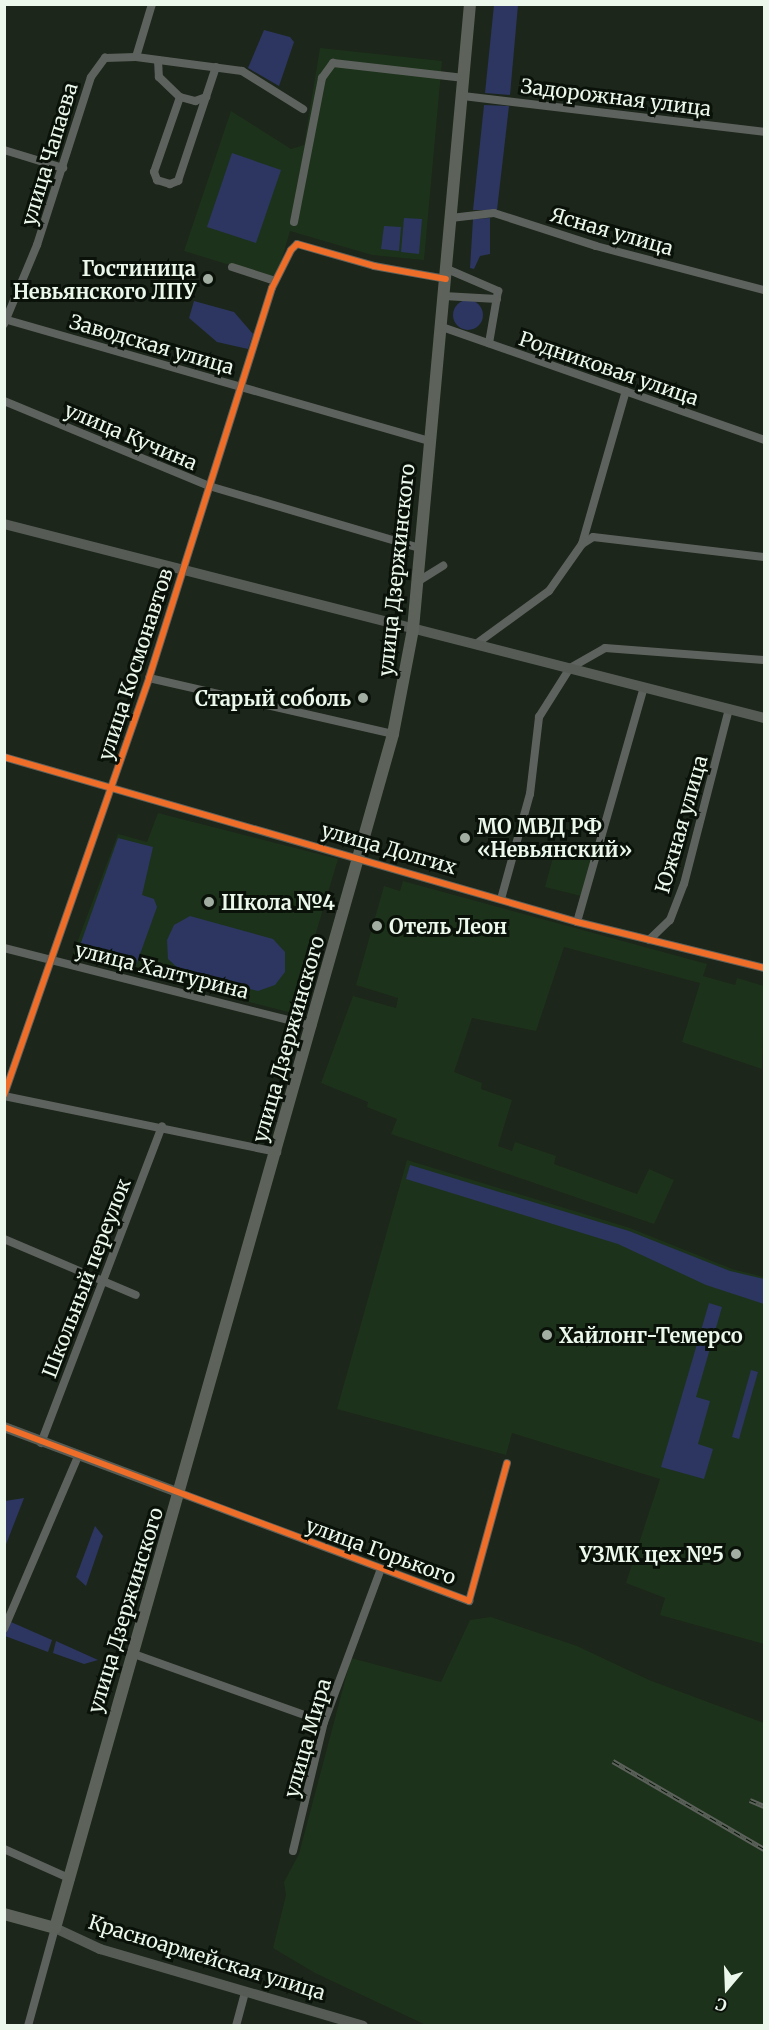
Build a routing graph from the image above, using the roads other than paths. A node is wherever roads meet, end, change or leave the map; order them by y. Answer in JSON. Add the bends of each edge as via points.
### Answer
{"nodes":[{"id":1,"x":152,"y":4,"type":"edge"},
{"id":2,"x":470,"y":4,"type":"edge"},
{"id":3,"x":136,"y":57,"type":"junction"},
{"id":4,"x":158,"y":60,"type":"junction"},
{"id":5,"x":216,"y":67,"type":"junction"},
{"id":6,"x":464,"y":78,"type":"junction"},
{"id":7,"x":463,"y":96,"type":"junction"},
{"id":8,"x":180,"y":97,"type":"junction"},
{"id":9,"x":206,"y":97,"type":"junction"},
{"id":10,"x":303,"y":110,"type":"dead end"},
{"id":11,"x":765,"y":132,"type":"edge"},
{"id":12,"x":4,"y":150,"type":"edge"},
{"id":13,"x":63,"y":168,"type":"junction"},
{"id":14,"x":451,"y":218,"type":"junction"},
{"id":15,"x":294,"y":222,"type":"dead end"},
{"id":16,"x":232,"y":267,"type":"dead end"},
{"id":17,"x":446,"y":274,"type":"junction"},
{"id":18,"x":275,"y":281,"type":"junction"},
{"id":19,"x":765,"y":290,"type":"edge"},
{"id":20,"x":444,"y":296,"type":"junction"},
{"id":21,"x":497,"y":299,"type":"junction"},
{"id":22,"x":5,"y":321,"type":"edge"},
{"id":23,"x":442,"y":327,"type":"junction"},
{"id":24,"x":489,"y":343,"type":"junction"},
{"id":25,"x":240,"y":386,"type":"junction"},
{"id":26,"x":626,"y":391,"type":"junction"},
{"id":27,"x":4,"y":401,"type":"edge"},
{"id":28,"x":765,"y":440,"type":"edge"},
{"id":29,"x":429,"y":441,"type":"junction"},
{"id":30,"x":209,"y":486,"type":"junction"},
{"id":31,"x":4,"y":524,"type":"edge"},
{"id":32,"x":582,"y":544,"type":"junction"},
{"id":33,"x":419,"y":548,"type":"junction"},
{"id":34,"x":765,"y":556,"type":"edge"},
{"id":35,"x":443,"y":566,"type":"dead end"},
{"id":36,"x":182,"y":569,"type":"junction"},
{"id":37,"x":417,"y":582,"type":"junction"},
{"id":38,"x":413,"y":629,"type":"junction"},
{"id":39,"x":476,"y":644,"type":"junction"},
{"id":40,"x":765,"y":660,"type":"edge"},
{"id":41,"x":570,"y":668,"type":"junction"},
{"id":42,"x":149,"y":678,"type":"junction"},
{"id":43,"x":644,"y":687,"type":"junction"},
{"id":44,"x":729,"y":709,"type":"junction"},
{"id":45,"x":765,"y":718,"type":"edge"},
{"id":46,"x":393,"y":734,"type":"junction"},
{"id":47,"x":4,"y":757,"type":"edge"},
{"id":48,"x":112,"y":788,"type":"junction"},
{"id":49,"x":361,"y":857,"type":"junction"},
{"id":50,"x":501,"y":899,"type":"junction"},
{"id":51,"x":578,"y":922,"type":"junction"},
{"id":52,"x":649,"y":940,"type":"junction"},
{"id":53,"x":4,"y":948,"type":"edge"},
{"id":54,"x":51,"y":962,"type":"junction"},
{"id":55,"x":765,"y":969,"type":"edge"},
{"id":56,"x":312,"y":1026,"type":"junction"},
{"id":57,"x":4,"y":1095,"type":"edge"},
{"id":58,"x":162,"y":1126,"type":"junction"},
{"id":59,"x":277,"y":1152,"type":"junction"},
{"id":60,"x":4,"y":1239,"type":"edge"},
{"id":61,"x":102,"y":1279,"type":"junction"},
{"id":62,"x":136,"y":1295,"type":"dead end"},
{"id":63,"x":4,"y":1427,"type":"edge"},
{"id":64,"x":42,"y":1443,"type":"junction"},
{"id":65,"x":78,"y":1456,"type":"junction"},
{"id":66,"x":507,"y":1463,"type":"dead end"},
{"id":67,"x":180,"y":1493,"type":"junction"},
{"id":68,"x":381,"y":1569,"type":"junction"},
{"id":69,"x":4,"y":1629,"type":"edge"},
{"id":70,"x":131,"y":1653,"type":"junction"},
{"id":71,"x":324,"y":1722,"type":"junction"},
{"id":72,"x":4,"y":1849,"type":"edge"},
{"id":73,"x":293,"y":1851,"type":"dead end"},
{"id":74,"x":71,"y":1879,"type":"junction"},
{"id":75,"x":4,"y":1914,"type":"edge"},
{"id":76,"x":55,"y":1928,"type":"junction"},
{"id":77,"x":244,"y":1992,"type":"junction"},
{"id":78,"x":28,"y":2025,"type":"edge"},
{"id":79,"x":236,"y":2025,"type":"edge"},
{"id":80,"x":363,"y":2025,"type":"edge"}],
"edges":[{"from":1,"to":3,"type":"street"},
{"from":2,"to":6,"type":"main road","name":"улица Дзержинского"},
{"from":3,"to":4,"type":"street","name":"улица Чапаева"},
{"from":3,"to":13,"type":"street","name":"улица Чапаева","via":[[105,58],[91,77]]},
{"from":4,"to":5,"type":"street","name":"улица Чапаева"},
{"from":4,"to":8,"type":"street","via":[[159,77]]},
{"from":5,"to":9,"type":"street"},
{"from":5,"to":10,"type":"street","name":"улица Чапаева","via":[[242,71]]},
{"from":6,"to":7,"type":"main road","name":"улица Дзержинского"},
{"from":6,"to":15,"type":"street","via":[[333,63],[322,78]]},
{"from":7,"to":11,"type":"street","name":"Задорожная улица"},
{"from":7,"to":14,"type":"main road","name":"улица Дзержинского"},
{"from":8,"to":9,"type":"street","via":[[195,102]]},
{"from":8,"to":9,"type":"street","via":[[154,172],[157,180],[170,184],[178,181]]},
{"from":12,"to":13,"type":"street"},
{"from":13,"to":22,"type":"street","name":"улица Чапаева"},
{"from":14,"to":17,"type":"main road","name":"улица Дзержинского"},
{"from":14,"to":19,"type":"street","name":"Ясная улица","via":[[494,213],[596,246]]},
{"from":16,"to":18,"type":"street"},
{"from":17,"to":18,"type":"street","name":"улица Космонавтов","via":[[374,266],[297,244]]},
{"from":17,"to":20,"type":"main road","name":"улица Дзержинского"},
{"from":17,"to":21,"type":"street","via":[[498,291]]},
{"from":18,"to":25,"type":"street","name":"улица Космонавтов"},
{"from":20,"to":21,"type":"street"},
{"from":20,"to":23,"type":"main road","name":"улица Дзержинского"},
{"from":21,"to":24,"type":"street"},
{"from":22,"to":25,"type":"street","name":"Заводская улица"},
{"from":23,"to":24,"type":"street","name":"Родниковая улица"},
{"from":23,"to":29,"type":"main road","name":"улица Дзержинского"},
{"from":24,"to":26,"type":"street","name":"Родниковая улица"},
{"from":25,"to":29,"type":"street","name":"Заводская улица"},
{"from":25,"to":30,"type":"street","name":"улица Космонавтов"},
{"from":26,"to":28,"type":"street","name":"Родниковая улица"},
{"from":26,"to":32,"type":"street"},
{"from":27,"to":30,"type":"street","name":"улица Кучина"},
{"from":29,"to":33,"type":"main road","name":"улица Дзержинского"},
{"from":30,"to":33,"type":"street","name":"улица Кучина"},
{"from":30,"to":36,"type":"street","name":"улица Космонавтов"},
{"from":31,"to":36,"type":"main road"},
{"from":32,"to":34,"type":"street","via":[[593,537]]},
{"from":32,"to":39,"type":"street","via":[[549,591]]},
{"from":33,"to":37,"type":"main road","name":"улица Дзержинского"},
{"from":35,"to":37,"type":"street"},
{"from":36,"to":38,"type":"main road"},
{"from":36,"to":42,"type":"street","name":"улица Космонавтов"},
{"from":37,"to":38,"type":"main road","name":"улица Дзержинского"},
{"from":38,"to":39,"type":"main road"},
{"from":38,"to":46,"type":"main road","name":"улица Дзержинского"},
{"from":39,"to":41,"type":"main road"},
{"from":40,"to":41,"type":"street","via":[[605,648]]},
{"from":41,"to":43,"type":"main road"},
{"from":41,"to":50,"type":"street","via":[[539,717],[530,794]]},
{"from":42,"to":46,"type":"street"},
{"from":42,"to":48,"type":"street","name":"улица Космонавтов"},
{"from":43,"to":44,"type":"main road"},
{"from":43,"to":51,"type":"street"},
{"from":44,"to":45,"type":"main road"},
{"from":44,"to":52,"type":"street","name":"Южная улица","via":[[684,884],[670,920]]},
{"from":46,"to":49,"type":"main road","name":"улица Дзержинского"},
{"from":47,"to":48,"type":"street","name":"улица Долгих"},
{"from":48,"to":49,"type":"street","name":"улица Долгих"},
{"from":48,"to":54,"type":"street","name":"улица Космонавтов"},
{"from":49,"to":50,"type":"street","name":"улица Долгих"},
{"from":49,"to":56,"type":"main road","name":"улица Дзержинского"},
{"from":50,"to":51,"type":"street","name":"улица Долгих"},
{"from":51,"to":52,"type":"street","name":"улица Долгих"},
{"from":52,"to":55,"type":"street","name":"улица Долгих"},
{"from":53,"to":54,"type":"street","name":"улица Халтурина"},
{"from":54,"to":56,"type":"street","name":"улица Халтурина"},
{"from":54,"to":57,"type":"street","name":"улица Космонавтов"},
{"from":56,"to":59,"type":"main road","name":"улица Дзержинского"},
{"from":57,"to":58,"type":"street"},
{"from":58,"to":59,"type":"street"},
{"from":58,"to":61,"type":"street","name":"Школьный переулок"},
{"from":59,"to":67,"type":"main road","name":"улица Дзержинского"},
{"from":60,"to":61,"type":"street"},
{"from":61,"to":62,"type":"street"},
{"from":61,"to":64,"type":"street","name":"Школьный переулок"},
{"from":63,"to":64,"type":"main road"},
{"from":64,"to":65,"type":"main road"},
{"from":65,"to":67,"type":"main road"},
{"from":65,"to":69,"type":"street"},
{"from":66,"to":68,"type":"street","name":"улица Горького","via":[[469,1601]]},
{"from":67,"to":68,"type":"street","name":"улица Горького"},
{"from":67,"to":70,"type":"main road","name":"улица Дзержинского"},
{"from":68,"to":71,"type":"street","name":"улица Мира"},
{"from":70,"to":71,"type":"street"},
{"from":70,"to":74,"type":"main road","name":"улица Дзержинского"},
{"from":71,"to":73,"type":"street","name":"улица Мира"},
{"from":72,"to":74,"type":"street"},
{"from":74,"to":76,"type":"main road","name":"улица Дзержинского"},
{"from":75,"to":76,"type":"main road","name":"Красноармейская улица"},
{"from":76,"to":77,"type":"main road","name":"Красноармейская улица","via":[[100,1948]]},
{"from":76,"to":78,"type":"street","name":"улица Дзержинского"},
{"from":77,"to":79,"type":"street"},
{"from":77,"to":80,"type":"main road","name":"Красноармейская улица","via":[[277,1997]]}]}
